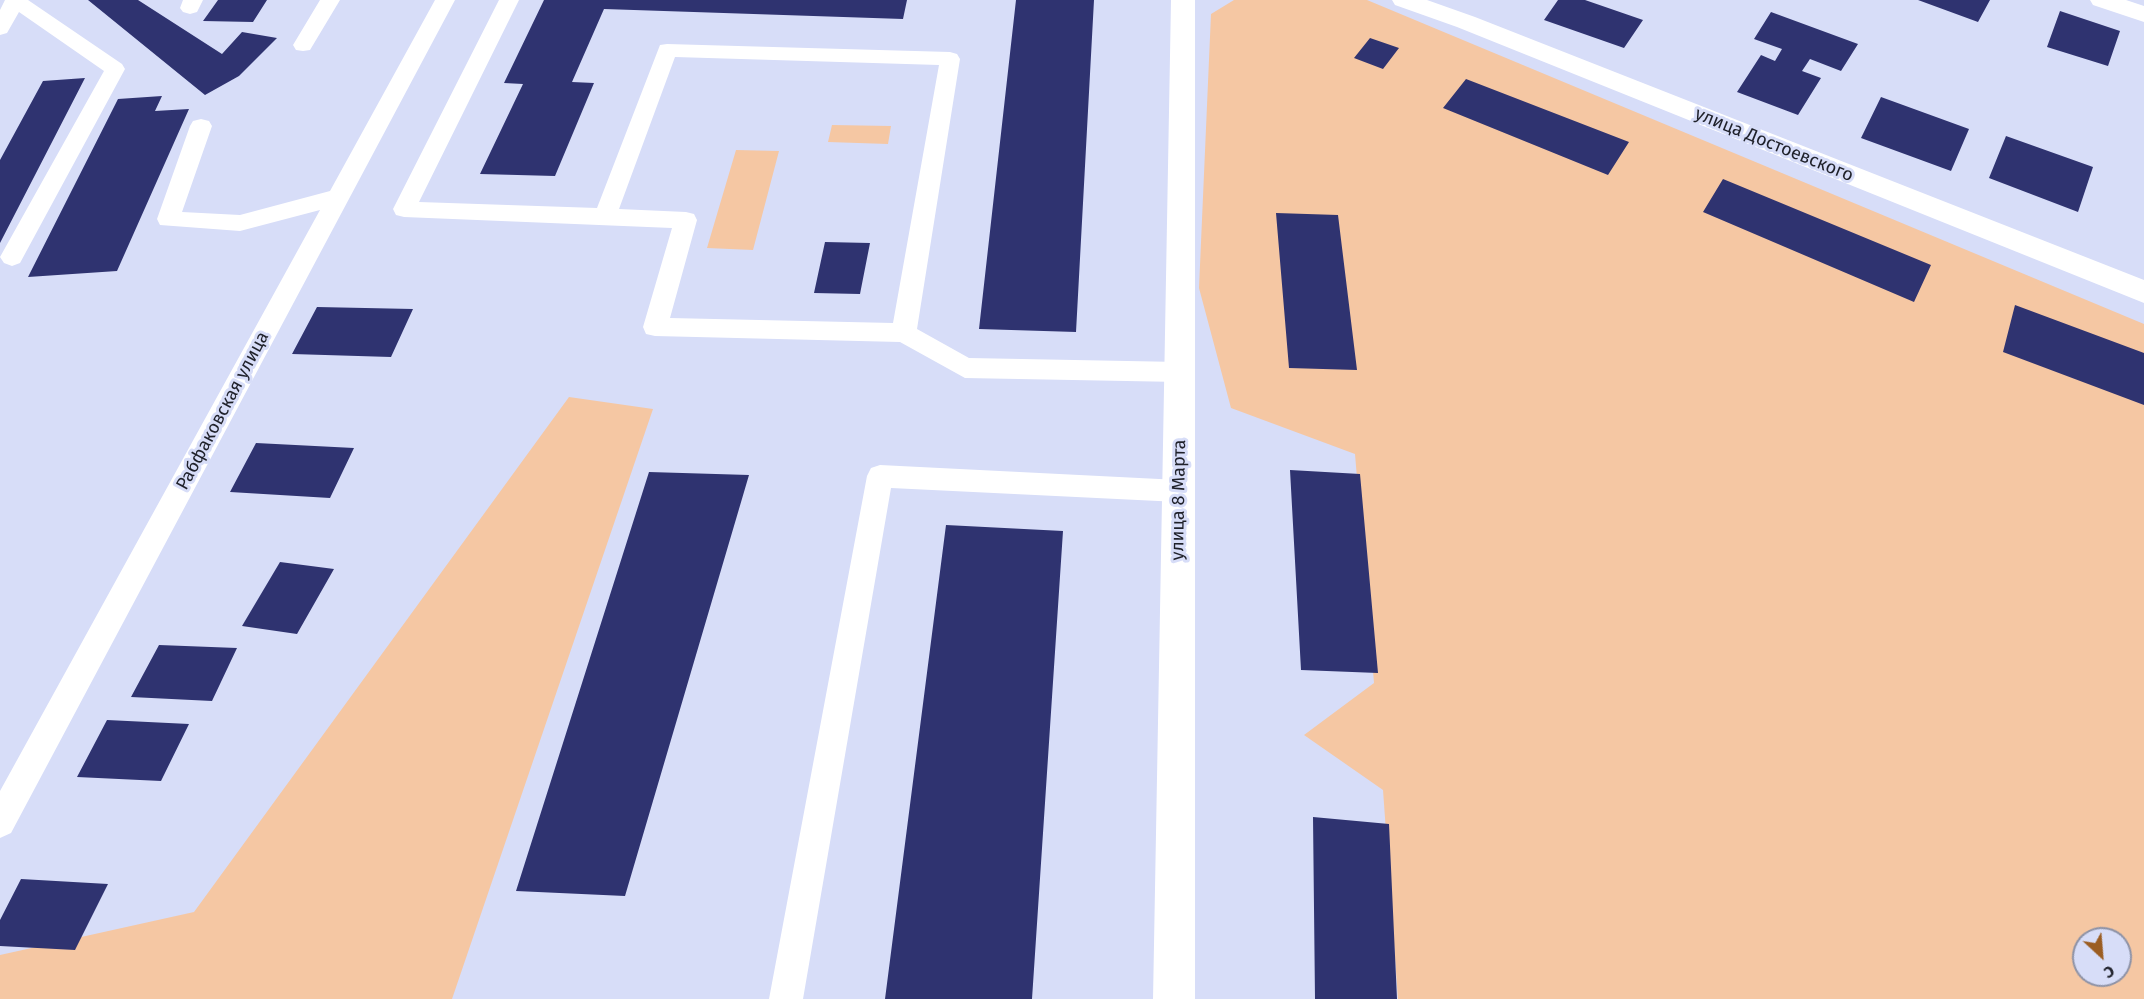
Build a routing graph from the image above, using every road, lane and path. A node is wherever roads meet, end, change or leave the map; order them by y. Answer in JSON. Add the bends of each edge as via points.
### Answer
{"nodes":[{"id":1,"x":15,"y":0,"type":"edge"},
{"id":2,"x":330,"y":0,"type":"edge"},
{"id":3,"x":445,"y":0,"type":"edge"},
{"id":4,"x":509,"y":0,"type":"edge"},
{"id":5,"x":1184,"y":0,"type":"edge"},
{"id":6,"x":1404,"y":0,"type":"edge"},
{"id":7,"x":2102,"y":0,"type":"edge"},
{"id":8,"x":2144,"y":14,"type":"edge"},
{"id":9,"x":0,"y":29,"type":"edge"},
{"id":10,"x":303,"y":45,"type":"dead end"},
{"id":11,"x":201,"y":126,"type":"dead end"},
{"id":12,"x":339,"y":197,"type":"junction"},
{"id":13,"x":605,"y":217,"type":"junction"},
{"id":14,"x":12,"y":257,"type":"dead end"},
{"id":15,"x":2144,"y":292,"type":"edge"},
{"id":16,"x":904,"y":333,"type":"junction"},
{"id":17,"x":1180,"y":372,"type":"junction"},
{"id":18,"x":1179,"y":491,"type":"junction"},
{"id":19,"x":0,"y":822,"type":"edge"},
{"id":20,"x":786,"y":999,"type":"edge"},
{"id":21,"x":1174,"y":999,"type":"edge"}],
"edges":[{"from":1,"to":9,"type":"lane"},
{"from":1,"to":14,"type":"lane","via":[[115,69]]},
{"from":2,"to":10,"type":"lane"},
{"from":3,"to":12,"type":"lane","name":"Рабфаковская улица"},
{"from":4,"to":13,"type":"lane","via":[[404,209]]},
{"from":5,"to":17,"type":"street","name":"улица 8 Марта"},
{"from":6,"to":15,"type":"street","name":"улица Достоевского","via":[[1472,15]]},
{"from":7,"to":8,"type":"street"},
{"from":11,"to":12,"type":"lane","via":[[168,219],[240,223]]},
{"from":12,"to":19,"type":"lane","name":"Рабфаковская улица"},
{"from":13,"to":16,"type":"lane","via":[[686,219],[656,327]]},
{"from":13,"to":16,"type":"lane","via":[[667,50],[950,59]]},
{"from":16,"to":17,"type":"lane","via":[[965,368]]},
{"from":17,"to":18,"type":"street","name":"улица 8 Марта"},
{"from":18,"to":20,"type":"lane","via":[[880,476]]},
{"from":18,"to":21,"type":"street","name":"улица 8 Марта"}]}
